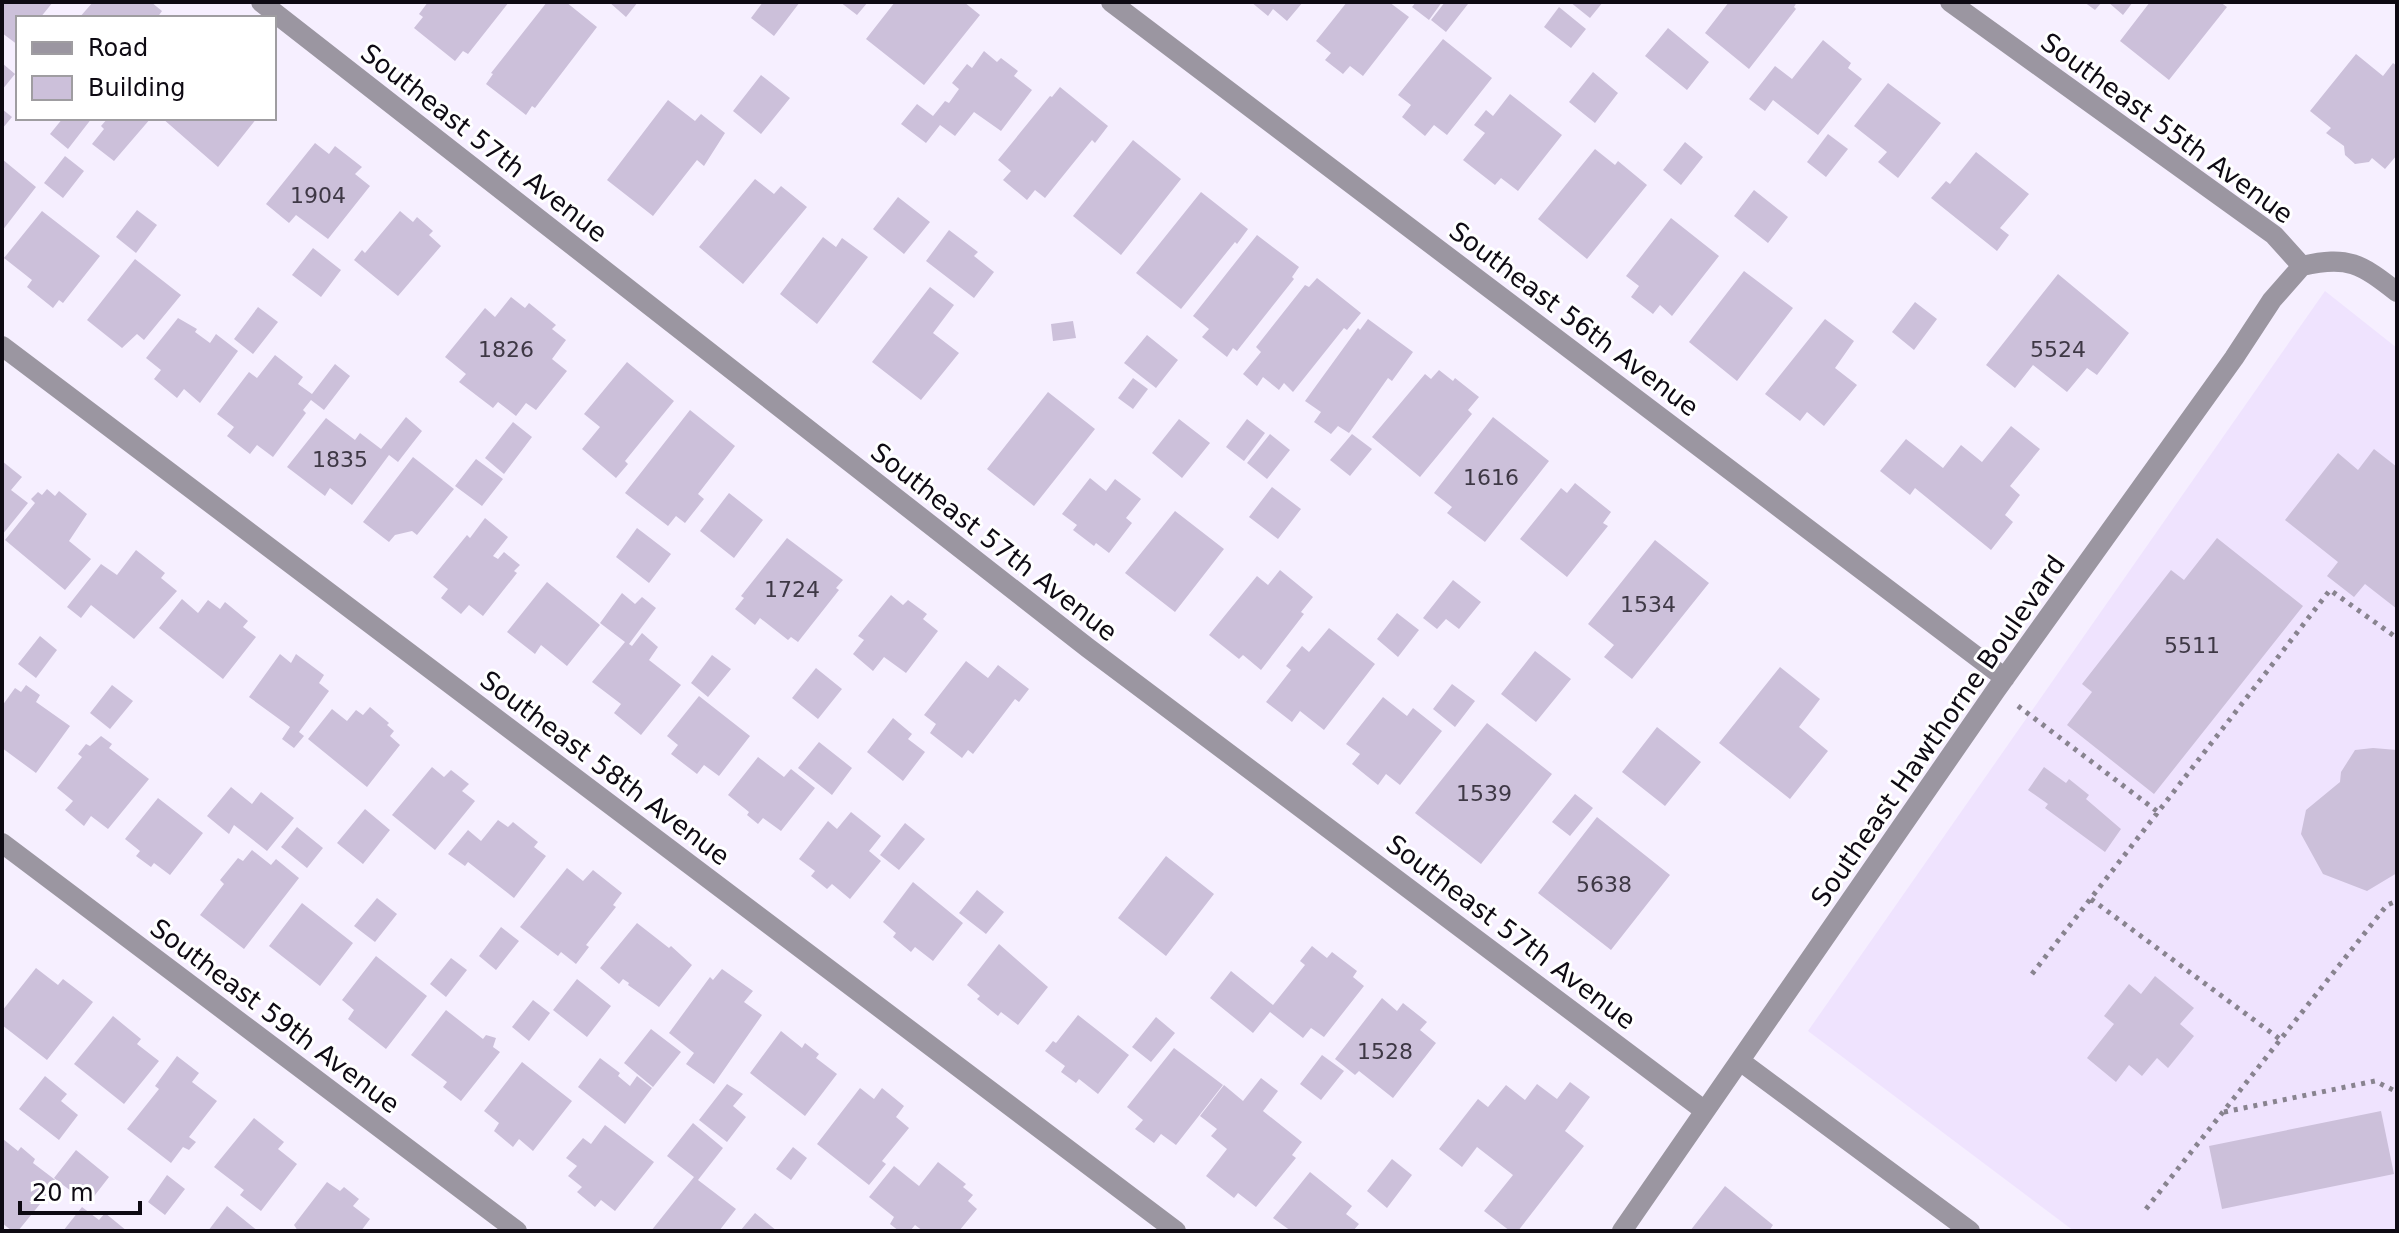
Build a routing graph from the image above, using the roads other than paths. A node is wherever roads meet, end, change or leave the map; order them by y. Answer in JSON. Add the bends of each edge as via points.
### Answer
{"nodes":[{"id":1,"x":261,"y":2,"type":"edge"},
{"id":2,"x":1111,"y":2,"type":"edge"},
{"id":3,"x":1950,"y":2,"type":"edge"},
{"id":4,"x":2302,"y":266,"type":"junction"},
{"id":5,"x":2397,"y":292,"type":"edge"},
{"id":6,"x":2,"y":346,"type":"edge"},
{"id":7,"x":2005,"y":678,"type":"junction"},
{"id":8,"x":2,"y":843,"type":"edge"},
{"id":9,"x":1740,"y":1061,"type":"junction"},
{"id":10,"x":1705,"y":1111,"type":"junction"},
{"id":11,"x":517,"y":1231,"type":"edge"},
{"id":12,"x":1176,"y":1231,"type":"edge"},
{"id":13,"x":1622,"y":1231,"type":"edge"},
{"id":14,"x":1970,"y":1231,"type":"edge"}],
"edges":[{"from":1,"to":10,"type":"street","name":"Southeast 57th Avenue","via":[[1088,648]]},
{"from":2,"to":7,"type":"street","name":"Southeast 56th Avenue"},
{"from":3,"to":4,"type":"street","name":"Southeast 55th Avenue","via":[[2274,235]]},
{"from":4,"to":5,"type":"street","via":[[2327,260],[2354,263]]},
{"from":4,"to":7,"type":"street","name":"Southeast Hawthorne Boulevard","via":[[2272,300]]},
{"from":6,"to":12,"type":"street","name":"Southeast 58th Avenue"},
{"from":7,"to":9,"type":"street","name":"Southeast Hawthorne Boulevard"},
{"from":8,"to":11,"type":"street","name":"Southeast 59th Avenue"},
{"from":9,"to":10,"type":"street","name":"Southeast Hawthorne Boulevard"},
{"from":9,"to":14,"type":"street"},
{"from":10,"to":13,"type":"street","name":"Southeast Hawthorne Boulevard"}]}
